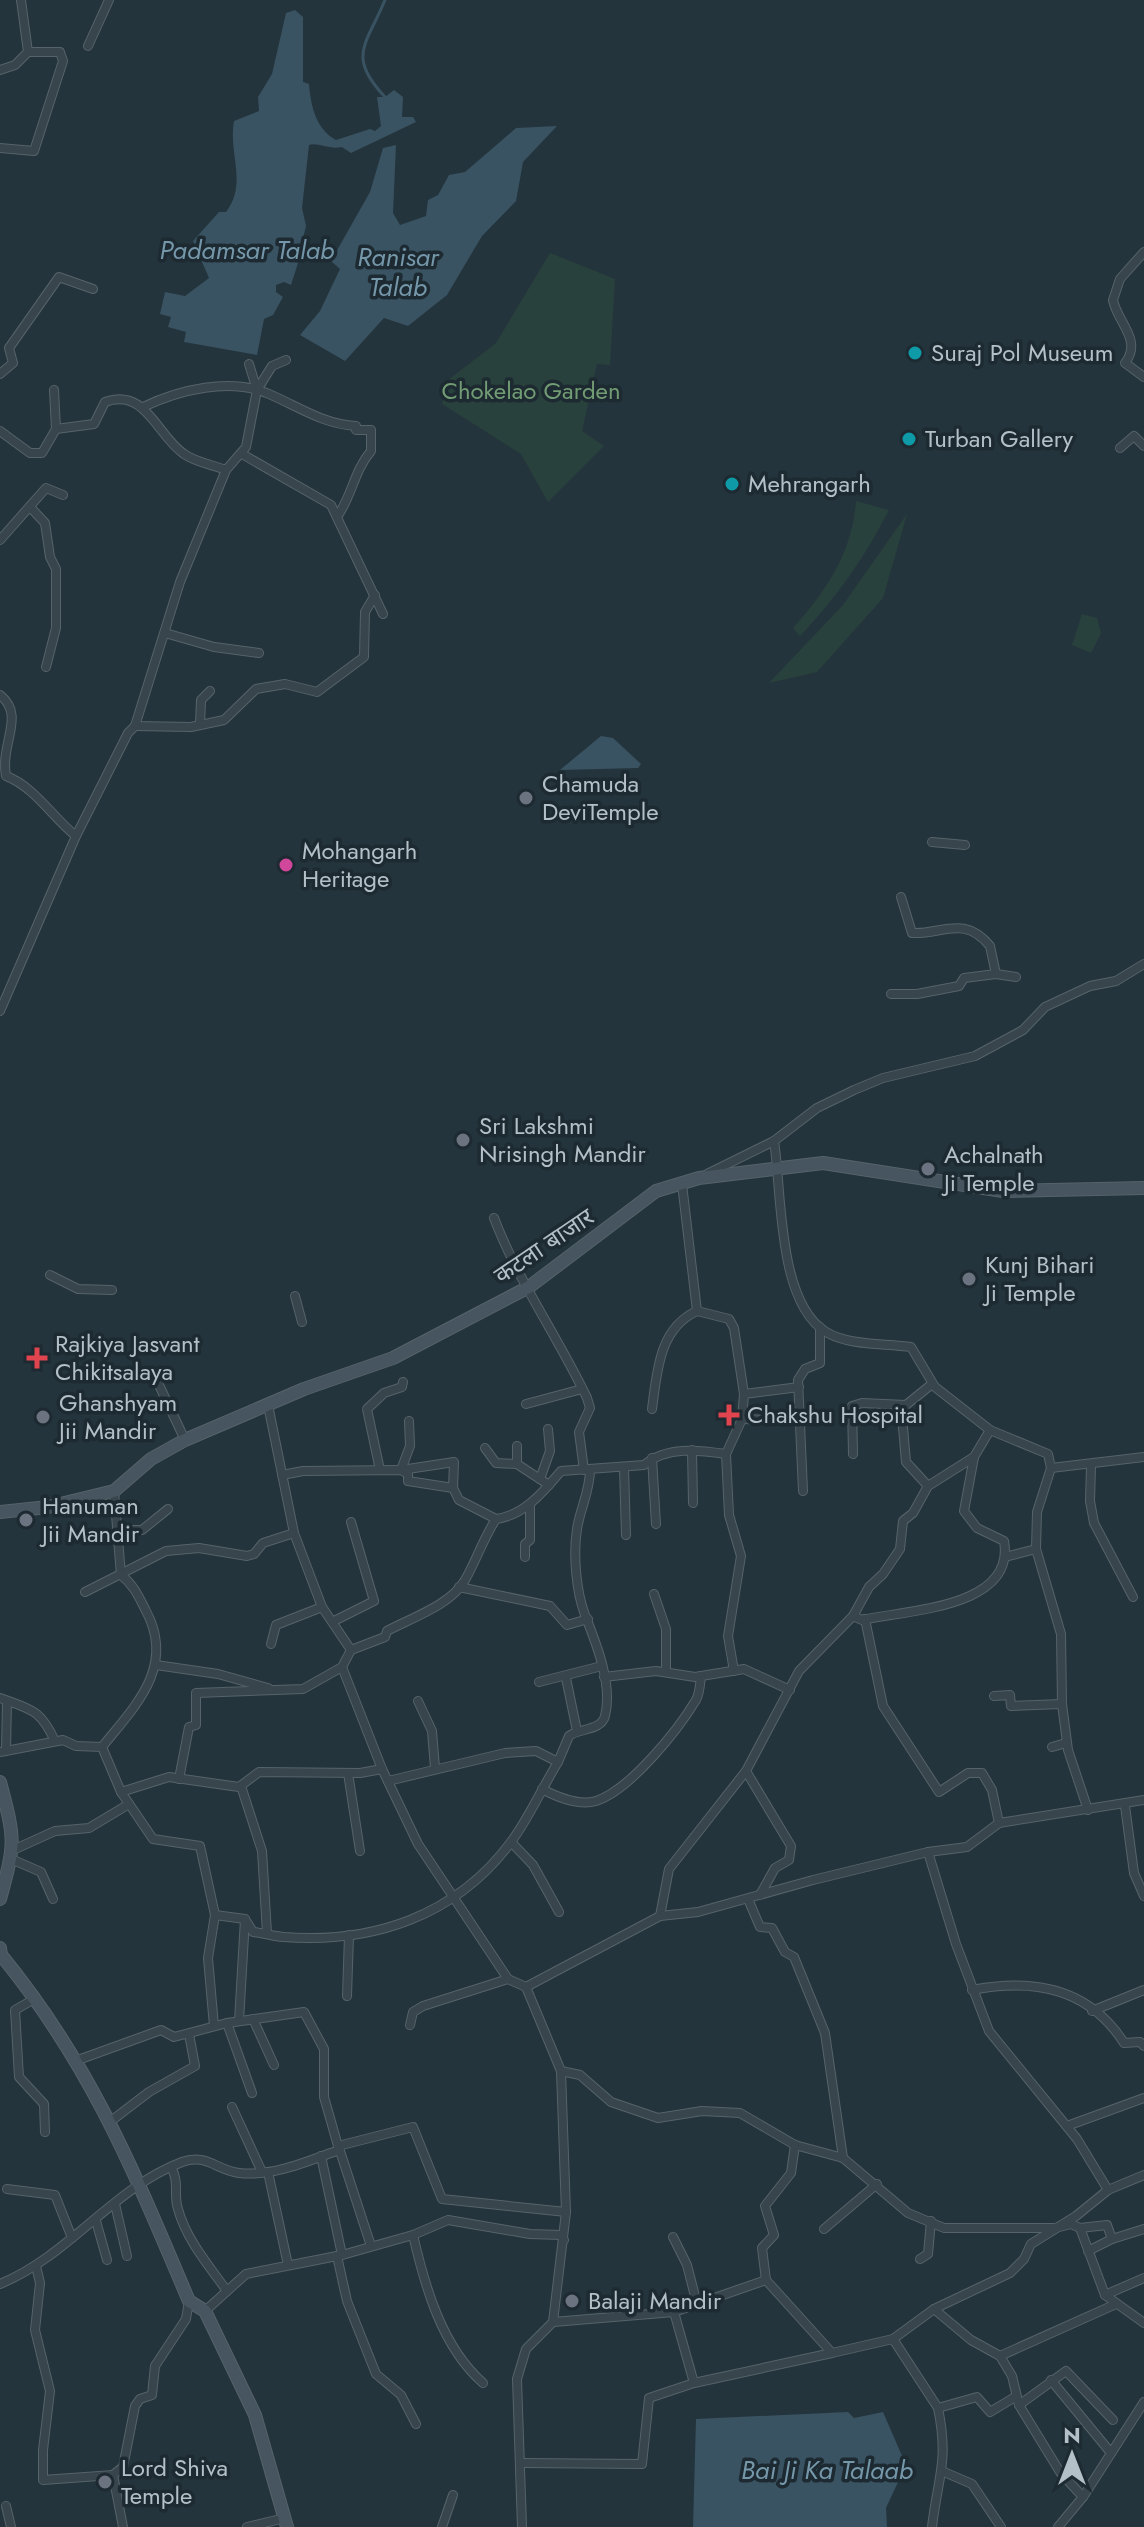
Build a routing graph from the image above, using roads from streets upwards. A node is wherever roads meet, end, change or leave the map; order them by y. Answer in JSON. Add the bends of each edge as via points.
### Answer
{"nodes":[{"id":1,"x":21,"y":0,"type":"edge"},
{"id":2,"x":109,"y":0,"type":"edge"},
{"id":3,"x":88,"y":46,"type":"dead end"},
{"id":4,"x":28,"y":52,"type":"junction"},
{"id":5,"x":0,"y":70,"type":"edge"},
{"id":6,"x":0,"y":148,"type":"edge"},
{"id":7,"x":1144,"y":252,"type":"edge"},
{"id":8,"x":93,"y":289,"type":"dead end"},
{"id":9,"x":286,"y":360,"type":"dead end"},
{"id":10,"x":249,"y":364,"type":"dead end"},
{"id":11,"x":0,"y":374,"type":"edge"},
{"id":12,"x":1144,"y":377,"type":"edge"},
{"id":13,"x":54,"y":390,"type":"dead end"},
{"id":14,"x":257,"y":390,"type":"junction"},
{"id":15,"x":143,"y":407,"type":"junction"},
{"id":16,"x":56,"y":429,"type":"junction"},
{"id":17,"x":0,"y":431,"type":"edge"},
{"id":18,"x":1144,"y":446,"type":"edge"},
{"id":19,"x":1120,"y":448,"type":"dead end"},
{"id":20,"x":242,"y":454,"type":"junction"},
{"id":21,"x":226,"y":470,"type":"junction"},
{"id":22,"x":63,"y":495,"type":"dead end"},
{"id":23,"x":31,"y":508,"type":"junction"},
{"id":24,"x":337,"y":517,"type":"junction"},
{"id":25,"x":0,"y":540,"type":"edge"},
{"id":26,"x":375,"y":595,"type":"junction"},
{"id":27,"x":383,"y":614,"type":"dead end"},
{"id":28,"x":165,"y":633,"type":"junction"},
{"id":29,"x":259,"y":653,"type":"dead end"},
{"id":30,"x":46,"y":667,"type":"dead end"},
{"id":31,"x":210,"y":691,"type":"dead end"},
{"id":32,"x":0,"y":695,"type":"edge"},
{"id":33,"x":200,"y":724,"type":"junction"},
{"id":34,"x":135,"y":726,"type":"junction"},
{"id":35,"x":76,"y":836,"type":"junction"},
{"id":36,"x":932,"y":842,"type":"dead end"},
{"id":37,"x":965,"y":845,"type":"dead end"},
{"id":38,"x":901,"y":897,"type":"dead end"},
{"id":39,"x":1144,"y":964,"type":"edge"},
{"id":40,"x":996,"y":974,"type":"junction"},
{"id":41,"x":1016,"y":977,"type":"dead end"},
{"id":42,"x":891,"y":994,"type":"dead end"},
{"id":43,"x":0,"y":1011,"type":"edge"},
{"id":44,"x":774,"y":1141,"type":"junction"},
{"id":45,"x":779,"y":1170,"type":"junction"},
{"id":46,"x":699,"y":1178,"type":"junction"},
{"id":47,"x":682,"y":1184,"type":"junction"},
{"id":48,"x":1144,"y":1188,"type":"edge"},
{"id":49,"x":494,"y":1218,"type":"dead end"},
{"id":50,"x":50,"y":1275,"type":"dead end"},
{"id":51,"x":529,"y":1287,"type":"junction"},
{"id":52,"x":112,"y":1290,"type":"dead end"},
{"id":53,"x":295,"y":1296,"type":"dead end"},
{"id":54,"x":697,"y":1311,"type":"junction"},
{"id":55,"x":302,"y":1322,"type":"dead end"},
{"id":56,"x":820,"y":1327,"type":"junction"},
{"id":57,"x":403,"y":1382,"type":"dead end"},
{"id":58,"x":932,"y":1384,"type":"junction"},
{"id":59,"x":159,"y":1385,"type":"dead end"},
{"id":60,"x":799,"y":1387,"type":"junction"},
{"id":61,"x":582,"y":1389,"type":"junction"},
{"id":62,"x":744,"y":1394,"type":"junction"},
{"id":63,"x":526,"y":1404,"type":"dead end"},
{"id":64,"x":268,"y":1405,"type":"junction"},
{"id":65,"x":906,"y":1405,"type":"junction"},
{"id":66,"x":652,"y":1409,"type":"dead end"},
{"id":67,"x":742,"y":1419,"type":"junction"},
{"id":68,"x":409,"y":1421,"type":"dead end"},
{"id":69,"x":803,"y":1421,"type":"junction"},
{"id":70,"x":548,"y":1429,"type":"dead end"},
{"id":71,"x":990,"y":1430,"type":"junction"},
{"id":72,"x":185,"y":1440,"type":"junction"},
{"id":73,"x":517,"y":1446,"type":"dead end"},
{"id":74,"x":485,"y":1448,"type":"dead end"},
{"id":75,"x":692,"y":1450,"type":"junction"},
{"id":76,"x":726,"y":1454,"type":"junction"},
{"id":77,"x":853,"y":1454,"type":"dead end"},
{"id":78,"x":974,"y":1457,"type":"junction"},
{"id":79,"x":1144,"y":1457,"type":"edge"},
{"id":80,"x":652,"y":1458,"type":"junction"},
{"id":81,"x":517,"y":1464,"type":"junction"},
{"id":82,"x":1091,"y":1466,"type":"junction"},
{"id":83,"x":624,"y":1467,"type":"junction"},
{"id":84,"x":1051,"y":1468,"type":"junction"},
{"id":85,"x":380,"y":1470,"type":"junction"},
{"id":86,"x":587,"y":1470,"type":"junction"},
{"id":87,"x":404,"y":1472,"type":"junction"},
{"id":88,"x":282,"y":1475,"type":"junction"},
{"id":89,"x":540,"y":1479,"type":"junction"},
{"id":90,"x":549,"y":1485,"type":"junction"},
{"id":91,"x":928,"y":1486,"type":"junction"},
{"id":92,"x":453,"y":1488,"type":"junction"},
{"id":93,"x":114,"y":1491,"type":"junction"},
{"id":94,"x":803,"y":1491,"type":"dead end"},
{"id":95,"x":693,"y":1503,"type":"dead end"},
{"id":96,"x":530,"y":1504,"type":"junction"},
{"id":97,"x":168,"y":1509,"type":"dead end"},
{"id":98,"x":0,"y":1512,"type":"edge"},
{"id":99,"x":496,"y":1519,"type":"junction"},
{"id":100,"x":351,"y":1522,"type":"dead end"},
{"id":101,"x":656,"y":1524,"type":"dead end"},
{"id":102,"x":120,"y":1530,"type":"junction"},
{"id":103,"x":294,"y":1533,"type":"junction"},
{"id":104,"x":626,"y":1535,"type":"dead end"},
{"id":105,"x":1036,"y":1549,"type":"junction"},
{"id":106,"x":525,"y":1557,"type":"dead end"},
{"id":107,"x":1005,"y":1557,"type":"junction"},
{"id":108,"x":121,"y":1575,"type":"junction"},
{"id":109,"x":459,"y":1587,"type":"junction"},
{"id":110,"x":85,"y":1592,"type":"dead end"},
{"id":111,"x":654,"y":1594,"type":"dead end"},
{"id":112,"x":1133,"y":1597,"type":"dead end"},
{"id":113,"x":322,"y":1607,"type":"junction"},
{"id":114,"x":853,"y":1616,"type":"junction"},
{"id":115,"x":588,"y":1619,"type":"junction"},
{"id":116,"x":865,"y":1619,"type":"junction"},
{"id":117,"x":334,"y":1621,"type":"junction"},
{"id":118,"x":271,"y":1644,"type":"dead end"},
{"id":119,"x":351,"y":1650,"type":"junction"},
{"id":120,"x":156,"y":1665,"type":"junction"},
{"id":121,"x":602,"y":1666,"type":"junction"},
{"id":122,"x":342,"y":1667,"type":"junction"},
{"id":123,"x":734,"y":1671,"type":"junction"},
{"id":124,"x":666,"y":1672,"type":"junction"},
{"id":125,"x":701,"y":1676,"type":"junction"},
{"id":126,"x":604,"y":1677,"type":"junction"},
{"id":127,"x":566,"y":1678,"type":"junction"},
{"id":128,"x":539,"y":1682,"type":"dead end"},
{"id":129,"x":277,"y":1690,"type":"junction"},
{"id":130,"x":790,"y":1690,"type":"junction"},
{"id":131,"x":994,"y":1696,"type":"dead end"},
{"id":132,"x":4,"y":1700,"type":"edge"},
{"id":133,"x":418,"y":1701,"type":"dead end"},
{"id":134,"x":1062,"y":1704,"type":"junction"},
{"id":135,"x":577,"y":1731,"type":"junction"},
{"id":136,"x":55,"y":1741,"type":"junction"},
{"id":137,"x":1066,"y":1743,"type":"junction"},
{"id":138,"x":102,"y":1747,"type":"junction"},
{"id":139,"x":1052,"y":1747,"type":"dead end"},
{"id":140,"x":3,"y":1751,"type":"edge"},
{"id":141,"x":558,"y":1762,"type":"junction"},
{"id":142,"x":435,"y":1768,"type":"junction"},
{"id":143,"x":382,"y":1769,"type":"junction"},
{"id":144,"x":746,"y":1771,"type":"junction"},
{"id":145,"x":348,"y":1773,"type":"junction"},
{"id":146,"x":179,"y":1779,"type":"junction"},
{"id":147,"x":388,"y":1781,"type":"junction"},
{"id":148,"x":0,"y":1782,"type":"edge"},
{"id":149,"x":241,"y":1786,"type":"junction"},
{"id":150,"x":542,"y":1789,"type":"junction"},
{"id":151,"x":121,"y":1792,"type":"junction"},
{"id":152,"x":1144,"y":1800,"type":"edge"},
{"id":153,"x":129,"y":1804,"type":"junction"},
{"id":154,"x":1125,"y":1806,"type":"junction"},
{"id":155,"x":1088,"y":1810,"type":"junction"},
{"id":156,"x":999,"y":1823,"type":"junction"},
{"id":157,"x":511,"y":1842,"type":"junction"},
{"id":158,"x":360,"y":1851,"type":"dead end"},
{"id":159,"x":928,"y":1852,"type":"junction"},
{"id":160,"x":12,"y":1854,"type":"junction"},
{"id":161,"x":760,"y":1895,"type":"junction"},
{"id":162,"x":1144,"y":1896,"type":"edge"},
{"id":163,"x":457,"y":1898,"type":"junction"},
{"id":164,"x":0,"y":1899,"type":"edge"},
{"id":165,"x":53,"y":1899,"type":"dead end"},
{"id":166,"x":748,"y":1899,"type":"junction"},
{"id":167,"x":559,"y":1912,"type":"dead end"},
{"id":168,"x":215,"y":1915,"type":"junction"},
{"id":169,"x":660,"y":1916,"type":"junction"},
{"id":170,"x":245,"y":1919,"type":"junction"},
{"id":171,"x":267,"y":1933,"type":"junction"},
{"id":172,"x":349,"y":1935,"type":"junction"},
{"id":173,"x":0,"y":1953,"type":"edge"},
{"id":174,"x":508,"y":1979,"type":"junction"},
{"id":175,"x":526,"y":1987,"type":"junction"},
{"id":176,"x":972,"y":1990,"type":"junction"},
{"id":177,"x":1144,"y":1990,"type":"edge"},
{"id":178,"x":347,"y":1996,"type":"dead end"},
{"id":179,"x":36,"y":1998,"type":"junction"},
{"id":180,"x":1092,"y":2011,"type":"junction"},
{"id":181,"x":253,"y":2019,"type":"junction"},
{"id":182,"x":239,"y":2021,"type":"junction"},
{"id":183,"x":227,"y":2023,"type":"junction"},
{"id":184,"x":410,"y":2025,"type":"dead end"},
{"id":185,"x":214,"y":2026,"type":"junction"},
{"id":186,"x":189,"y":2034,"type":"junction"},
{"id":187,"x":1144,"y":2046,"type":"edge"},
{"id":188,"x":78,"y":2060,"type":"junction"},
{"id":189,"x":274,"y":2065,"type":"dead end"},
{"id":190,"x":561,"y":2071,"type":"junction"},
{"id":191,"x":252,"y":2093,"type":"dead end"},
{"id":192,"x":1144,"y":2098,"type":"edge"},
{"id":193,"x":232,"y":2107,"type":"dead end"},
{"id":194,"x":111,"y":2121,"type":"junction"},
{"id":195,"x":1067,"y":2126,"type":"junction"},
{"id":196,"x":45,"y":2132,"type":"dead end"},
{"id":197,"x":795,"y":2145,"type":"junction"},
{"id":198,"x":339,"y":2148,"type":"junction"},
{"id":199,"x":321,"y":2156,"type":"junction"},
{"id":200,"x":843,"y":2158,"type":"junction"},
{"id":201,"x":171,"y":2167,"type":"junction"},
{"id":202,"x":265,"y":2172,"type":"junction"},
{"id":203,"x":1144,"y":2175,"type":"edge"},
{"id":204,"x":877,"y":2184,"type":"junction"},
{"id":205,"x":140,"y":2185,"type":"junction"},
{"id":206,"x":7,"y":2189,"type":"dead end"},
{"id":207,"x":1108,"y":2190,"type":"junction"},
{"id":208,"x":115,"y":2204,"type":"junction"},
{"id":209,"x":566,"y":2212,"type":"junction"},
{"id":210,"x":96,"y":2221,"type":"junction"},
{"id":211,"x":931,"y":2221,"type":"junction"},
{"id":212,"x":1055,"y":2228,"type":"junction"},
{"id":213,"x":1080,"y":2228,"type":"junction"},
{"id":214,"x":824,"y":2229,"type":"dead end"},
{"id":215,"x":1144,"y":2229,"type":"edge"},
{"id":216,"x":413,"y":2235,"type":"junction"},
{"id":217,"x":673,"y":2237,"type":"dead end"},
{"id":218,"x":72,"y":2238,"type":"junction"},
{"id":219,"x":1112,"y":2239,"type":"junction"},
{"id":220,"x":564,"y":2240,"type":"junction"},
{"id":221,"x":371,"y":2246,"type":"junction"},
{"id":222,"x":1088,"y":2251,"type":"junction"},
{"id":223,"x":340,"y":2255,"type":"junction"},
{"id":224,"x":127,"y":2256,"type":"dead end"},
{"id":225,"x":920,"y":2259,"type":"dead end"},
{"id":226,"x":107,"y":2260,"type":"dead end"},
{"id":227,"x":288,"y":2265,"type":"junction"},
{"id":228,"x":36,"y":2266,"type":"junction"},
{"id":229,"x":1144,"y":2278,"type":"edge"},
{"id":230,"x":766,"y":2280,"type":"junction"},
{"id":231,"x":0,"y":2284,"type":"edge"},
{"id":232,"x":227,"y":2291,"type":"junction"},
{"id":233,"x":1105,"y":2295,"type":"junction"},
{"id":234,"x":189,"y":2301,"type":"junction"},
{"id":235,"x":697,"y":2304,"type":"junction"},
{"id":236,"x":1116,"y":2304,"type":"junction"},
{"id":237,"x":934,"y":2309,"type":"junction"},
{"id":238,"x":205,"y":2311,"type":"junction"},
{"id":239,"x":674,"y":2312,"type":"junction"},
{"id":240,"x":553,"y":2322,"type":"junction"},
{"id":241,"x":1144,"y":2323,"type":"edge"},
{"id":242,"x":893,"y":2339,"type":"junction"},
{"id":243,"x":832,"y":2353,"type":"junction"},
{"id":244,"x":1000,"y":2356,"type":"junction"},
{"id":245,"x":1051,"y":2380,"type":"junction"},
{"id":246,"x":483,"y":2383,"type":"dead end"},
{"id":247,"x":694,"y":2383,"type":"junction"},
{"id":248,"x":1017,"y":2401,"type":"junction"},
{"id":249,"x":1144,"y":2402,"type":"edge"},
{"id":250,"x":938,"y":2408,"type":"junction"},
{"id":251,"x":1113,"y":2420,"type":"dead end"},
{"id":252,"x":416,"y":2424,"type":"dead end"},
{"id":253,"x":1111,"y":2453,"type":"junction"},
{"id":254,"x":520,"y":2463,"type":"junction"},
{"id":255,"x":944,"y":2472,"type":"junction"},
{"id":256,"x":113,"y":2475,"type":"junction"},
{"id":257,"x":453,"y":2495,"type":"dead end"},
{"id":258,"x":1083,"y":2497,"type":"junction"},
{"id":259,"x":6,"y":2506,"type":"dead end"},
{"id":260,"x":286,"y":2522,"type":"edge"},
{"id":261,"x":11,"y":2527,"type":"edge"},
{"id":262,"x":123,"y":2527,"type":"edge"},
{"id":263,"x":247,"y":2527,"type":"edge"},
{"id":264,"x":442,"y":2527,"type":"edge"},
{"id":265,"x":522,"y":2527,"type":"edge"},
{"id":266,"x":932,"y":2527,"type":"edge"},
{"id":267,"x":1001,"y":2527,"type":"edge"},
{"id":268,"x":1058,"y":2527,"type":"edge"}],
"edges":[{"from":1,"to":4,"type":"street"},
{"from":2,"to":3,"type":"street"},
{"from":4,"to":5,"type":"street"},
{"from":4,"to":6,"type":"street","via":[[60,52],[63,61],[34,151]]},
{"from":7,"to":12,"type":"street","via":[[1120,279],[1113,300],[1130,341],[1125,363]]},
{"from":8,"to":11,"type":"street","via":[[59,277],[9,348],[13,363]]},
{"from":9,"to":14,"type":"street","via":[[272,366]]},
{"from":10,"to":14,"type":"street"},
{"from":13,"to":16,"type":"street"},
{"from":14,"to":15,"type":"street","via":[[182,392]]},
{"from":14,"to":20,"type":"street"},
{"from":14,"to":24,"type":"street","via":[[312,416],[371,430],[371,451]]},
{"from":15,"to":16,"type":"street","via":[[115,398],[105,402],[94,424]]},
{"from":15,"to":21,"type":"street","via":[[185,455]]},
{"from":16,"to":17,"type":"street","via":[[42,453],[35,455]]},
{"from":18,"to":19,"type":"street","via":[[1134,436]]},
{"from":20,"to":21,"type":"street"},
{"from":20,"to":24,"type":"street","via":[[331,505]]},
{"from":21,"to":28,"type":"street"},
{"from":22,"to":23,"type":"street","via":[[46,488]]},
{"from":23,"to":25,"type":"street"},
{"from":23,"to":30,"type":"street","via":[[45,523],[56,567],[56,628]]},
{"from":24,"to":26,"type":"street"},
{"from":26,"to":27,"type":"street"},
{"from":26,"to":33,"type":"street","via":[[365,612],[364,657],[330,685],[317,692],[285,684],[256,689],[224,720]]},
{"from":28,"to":29,"type":"street"},
{"from":28,"to":34,"type":"street"},
{"from":31,"to":33,"type":"street","via":[[201,700]]},
{"from":32,"to":35,"type":"street","via":[[11,714],[1,750],[6,776],[25,784]]},
{"from":33,"to":34,"type":"street"},
{"from":34,"to":35,"type":"street"},
{"from":35,"to":43,"type":"street"},
{"from":36,"to":37,"type":"street"},
{"from":38,"to":40,"type":"street","via":[[912,933],[966,929],[990,946]]},
{"from":39,"to":44,"type":"street","via":[[1116,981],[1090,986],[1045,1007],[1023,1030],[975,1056],[854,1090],[817,1108]]},
{"from":40,"to":41,"type":"street"},
{"from":40,"to":42,"type":"street","via":[[963,979],[959,986]]},
{"from":44,"to":45,"type":"street"},
{"from":44,"to":46,"type":"street"},
{"from":45,"to":46,"type":"street","name":"कटला बाजार"},
{"from":45,"to":48,"type":"street","name":"कटला बाजार","via":[[823,1163],[1003,1191]]},
{"from":45,"to":56,"type":"street","via":[[786,1258],[804,1305]]},
{"from":46,"to":47,"type":"street","name":"कटला बाजार"},
{"from":47,"to":51,"type":"street","name":"कटला बाजार","via":[[656,1191]]},
{"from":47,"to":54,"type":"street"},
{"from":49,"to":51,"type":"street"},
{"from":50,"to":52,"type":"street","via":[[74,1288]]},
{"from":51,"to":61,"type":"street"},
{"from":51,"to":64,"type":"street","name":"कटला बाजार","via":[[393,1358]]},
{"from":53,"to":55,"type":"street"},
{"from":54,"to":62,"type":"street","via":[[729,1319]]},
{"from":54,"to":66,"type":"street","via":[[684,1316],[670,1333],[658,1364]]},
{"from":56,"to":58,"type":"street","via":[[836,1336],[911,1347]]},
{"from":56,"to":60,"type":"street","via":[[820,1363],[802,1372]]},
{"from":57,"to":85,"type":"street","via":[[367,1409]]},
{"from":58,"to":65,"type":"street"},
{"from":58,"to":71,"type":"street"},
{"from":59,"to":72,"type":"street"},
{"from":60,"to":62,"type":"street"},
{"from":60,"to":69,"type":"street"},
{"from":61,"to":63,"type":"street"},
{"from":61,"to":86,"type":"street","via":[[590,1408],[579,1432]]},
{"from":62,"to":67,"type":"street"},
{"from":64,"to":72,"type":"street","name":"कटला बाजार"},
{"from":64,"to":88,"type":"street"},
{"from":65,"to":77,"type":"street","via":[[852,1406]]},
{"from":65,"to":91,"type":"street","via":[[905,1459]]},
{"from":67,"to":69,"type":"street"},
{"from":67,"to":76,"type":"street"},
{"from":68,"to":87,"type":"street"},
{"from":69,"to":94,"type":"street"},
{"from":70,"to":89,"type":"street","via":[[550,1451]]},
{"from":71,"to":78,"type":"street"},
{"from":71,"to":84,"type":"street","via":[[1048,1454]]},
{"from":72,"to":93,"type":"street","name":"कटला बाजार","via":[[151,1459]]},
{"from":73,"to":81,"type":"street"},
{"from":74,"to":81,"type":"street","via":[[496,1463]]},
{"from":75,"to":76,"type":"street"},
{"from":75,"to":80,"type":"street"},
{"from":75,"to":95,"type":"street"},
{"from":76,"to":123,"type":"street","via":[[729,1515],[741,1556],[728,1636]]},
{"from":78,"to":91,"type":"street"},
{"from":78,"to":107,"type":"street","via":[[964,1511],[977,1528],[1002,1539]]},
{"from":79,"to":82,"type":"street"},
{"from":80,"to":83,"type":"street","via":[[644,1465]]},
{"from":80,"to":101,"type":"street"},
{"from":81,"to":89,"type":"street"},
{"from":82,"to":84,"type":"street"},
{"from":82,"to":112,"type":"street","via":[[1094,1523]]},
{"from":83,"to":86,"type":"street"},
{"from":83,"to":104,"type":"street"},
{"from":84,"to":105,"type":"street","via":[[1037,1512]]},
{"from":85,"to":87,"type":"street"},
{"from":85,"to":88,"type":"street"},
{"from":86,"to":90,"type":"street","via":[[561,1471]]},
{"from":86,"to":115,"type":"street","via":[[576,1542]]},
{"from":87,"to":92,"type":"street","via":[[408,1481]]},
{"from":87,"to":92,"type":"street","via":[[454,1462]]},
{"from":88,"to":103,"type":"street"},
{"from":89,"to":90,"type":"street"},
{"from":90,"to":96,"type":"street"},
{"from":91,"to":114,"type":"street","via":[[903,1521],[900,1549]]},
{"from":92,"to":99,"type":"street","via":[[459,1500]]},
{"from":93,"to":98,"type":"street","name":"कटला बाजार"},
{"from":93,"to":102,"type":"street"},
{"from":96,"to":99,"type":"street"},
{"from":96,"to":106,"type":"street"},
{"from":97,"to":102,"type":"street","via":[[142,1530]]},
{"from":99,"to":109,"type":"street"},
{"from":100,"to":117,"type":"street","via":[[374,1601]]},
{"from":102,"to":108,"type":"street"},
{"from":103,"to":108,"type":"street","via":[[263,1543],[247,1556],[199,1548],[166,1551]]},
{"from":103,"to":113,"type":"street"},
{"from":105,"to":107,"type":"street"},
{"from":105,"to":134,"type":"street","via":[[1061,1634]]},
{"from":107,"to":116,"type":"street","via":[[1000,1575],[977,1594]]},
{"from":108,"to":110,"type":"street"},
{"from":108,"to":120,"type":"street","via":[[131,1582],[154,1626]]},
{"from":109,"to":115,"type":"street","via":[[550,1606],[567,1625]]},
{"from":109,"to":119,"type":"street","via":[[385,1637]]},
{"from":111,"to":124,"type":"street","via":[[666,1629]]},
{"from":113,"to":117,"type":"street"},
{"from":113,"to":118,"type":"street","via":[[276,1625]]},
{"from":114,"to":116,"type":"street"},
{"from":114,"to":130,"type":"street","via":[[799,1671]]},
{"from":115,"to":121,"type":"street"},
{"from":116,"to":156,"type":"street","via":[[883,1706],[902,1738],[939,1792],[968,1773],[982,1773]]},
{"from":117,"to":119,"type":"street"},
{"from":119,"to":122,"type":"street"},
{"from":120,"to":129,"type":"street"},
{"from":120,"to":138,"type":"street","via":[[153,1680]]},
{"from":121,"to":126,"type":"street"},
{"from":121,"to":127,"type":"street"},
{"from":122,"to":129,"type":"street","via":[[303,1689]]},
{"from":122,"to":143,"type":"street"},
{"from":123,"to":125,"type":"street"},
{"from":123,"to":130,"type":"street","via":[[744,1669]]},
{"from":124,"to":125,"type":"street"},
{"from":124,"to":126,"type":"street"},
{"from":125,"to":150,"type":"street","via":[[698,1697],[669,1739],[619,1788],[592,1802],[559,1798]]},
{"from":126,"to":135,"type":"street","via":[[603,1721]]},
{"from":127,"to":128,"type":"street"},
{"from":127,"to":135,"type":"street"},
{"from":129,"to":146,"type":"street","via":[[196,1693],[196,1725],[189,1727]]},
{"from":130,"to":144,"type":"street"},
{"from":131,"to":134,"type":"street","via":[[1010,1695],[1011,1706]]},
{"from":132,"to":136,"type":"street","via":[[44,1718]]},
{"from":132,"to":140,"type":"street"},
{"from":133,"to":142,"type":"street","via":[[432,1731]]},
{"from":134,"to":137,"type":"street"},
{"from":135,"to":141,"type":"street","via":[[569,1736]]},
{"from":136,"to":138,"type":"street"},
{"from":136,"to":140,"type":"street"},
{"from":137,"to":139,"type":"street"},
{"from":137,"to":155,"type":"street"},
{"from":138,"to":151,"type":"street"},
{"from":141,"to":142,"type":"street","via":[[536,1751]]},
{"from":141,"to":150,"type":"street"},
{"from":142,"to":147,"type":"street"},
{"from":143,"to":145,"type":"street"},
{"from":143,"to":147,"type":"street"},
{"from":144,"to":161,"type":"street","via":[[792,1851],[789,1860],[767,1877]]},
{"from":144,"to":169,"type":"street","via":[[669,1869]]},
{"from":145,"to":149,"type":"street","via":[[259,1772]]},
{"from":145,"to":158,"type":"street"},
{"from":146,"to":149,"type":"street"},
{"from":146,"to":151,"type":"street","via":[[169,1777]]},
{"from":147,"to":163,"type":"street","via":[[418,1844]]},
{"from":148,"to":160,"type":"street","via":[[14,1831]]},
{"from":149,"to":171,"type":"street","via":[[262,1851]]},
{"from":150,"to":157,"type":"street"},
{"from":151,"to":153,"type":"street"},
{"from":152,"to":154,"type":"street"},
{"from":153,"to":160,"type":"street","via":[[89,1828],[55,1831]]},
{"from":153,"to":168,"type":"street","via":[[153,1839],[200,1846]]},
{"from":154,"to":155,"type":"street"},
{"from":154,"to":162,"type":"street","via":[[1134,1873]]},
{"from":155,"to":156,"type":"street"},
{"from":156,"to":159,"type":"street","via":[[967,1847]]},
{"from":157,"to":163,"type":"street"},
{"from":157,"to":167,"type":"street","via":[[533,1865]]},
{"from":159,"to":161,"type":"street"},
{"from":159,"to":176,"type":"street"},
{"from":160,"to":164,"type":"street"},
{"from":160,"to":165,"type":"street","via":[[41,1872]]},
{"from":161,"to":166,"type":"street"},
{"from":163,"to":172,"type":"street","via":[[418,1920]]},
{"from":163,"to":174,"type":"street"},
{"from":166,"to":169,"type":"street"},
{"from":166,"to":200,"type":"street","via":[[760,1927],[772,1928],[785,1952],[794,1957],[825,2033]]},
{"from":168,"to":170,"type":"street"},
{"from":168,"to":185,"type":"street","via":[[208,1958]]},
{"from":169,"to":175,"type":"street"},
{"from":170,"to":171,"type":"street","via":[[253,1932]]},
{"from":170,"to":182,"type":"street"},
{"from":171,"to":172,"type":"street"},
{"from":172,"to":178,"type":"street"},
{"from":173,"to":179,"type":"street"},
{"from":174,"to":175,"type":"street"},
{"from":174,"to":184,"type":"street","via":[[423,2006],[413,2012]]},
{"from":175,"to":190,"type":"street"},
{"from":176,"to":180,"type":"street","via":[[1046,1985],[1076,1996]]},
{"from":176,"to":195,"type":"street","via":[[989,2031]]},
{"from":177,"to":180,"type":"street"},
{"from":179,"to":188,"type":"street"},
{"from":179,"to":196,"type":"street","via":[[15,2010],[19,2077],[44,2104]]},
{"from":180,"to":187,"type":"street","via":[[1124,2043]]},
{"from":181,"to":182,"type":"street"},
{"from":181,"to":189,"type":"street"},
{"from":181,"to":198,"type":"street","via":[[304,2012],[324,2049],[324,2097]]},
{"from":182,"to":183,"type":"street"},
{"from":183,"to":185,"type":"street"},
{"from":183,"to":191,"type":"street"},
{"from":185,"to":186,"type":"street"},
{"from":186,"to":188,"type":"street","via":[[171,2038],[161,2030]]},
{"from":186,"to":194,"type":"street","via":[[195,2066]]},
{"from":188,"to":194,"type":"street"},
{"from":190,"to":197,"type":"street","via":[[580,2075],[611,2102],[658,2118],[702,2111],[740,2113]]},
{"from":190,"to":209,"type":"street"},
{"from":192,"to":195,"type":"street"},
{"from":193,"to":202,"type":"street"},
{"from":194,"to":205,"type":"street"},
{"from":195,"to":207,"type":"street"},
{"from":197,"to":200,"type":"street"},
{"from":197,"to":230,"type":"street","via":[[791,2173],[765,2206],[774,2235],[762,2248]]},
{"from":198,"to":199,"type":"street"},
{"from":198,"to":209,"type":"street","via":[[413,2127],[442,2199]]},
{"from":198,"to":221,"type":"street"},
{"from":199,"to":202,"type":"street"},
{"from":199,"to":223,"type":"street"},
{"from":200,"to":204,"type":"street"},
{"from":201,"to":202,"type":"street","via":[[203,2158],[238,2173]]},
{"from":201,"to":205,"type":"street"},
{"from":201,"to":232,"type":"street","via":[[178,2180],[180,2217]]},
{"from":202,"to":227,"type":"street"},
{"from":203,"to":207,"type":"street"},
{"from":204,"to":211,"type":"street","via":[[908,2213]]},
{"from":204,"to":214,"type":"street"},
{"from":205,"to":208,"type":"street"},
{"from":205,"to":234,"type":"street"},
{"from":206,"to":218,"type":"street","via":[[55,2195]]},
{"from":207,"to":212,"type":"street"},
{"from":208,"to":210,"type":"street"},
{"from":208,"to":224,"type":"street"},
{"from":209,"to":220,"type":"street"},
{"from":210,"to":218,"type":"street"},
{"from":210,"to":226,"type":"street"},
{"from":211,"to":212,"type":"street","via":[[950,2229]]},
{"from":211,"to":225,"type":"street","via":[[928,2254]]},
{"from":212,"to":213,"type":"street"},
{"from":212,"to":237,"type":"street","via":[[1031,2244],[1010,2273]]},
{"from":213,"to":219,"type":"street","via":[[1107,2225]]},
{"from":213,"to":222,"type":"street"},
{"from":215,"to":219,"type":"street"},
{"from":216,"to":220,"type":"street","via":[[448,2220],[561,2235]]},
{"from":216,"to":221,"type":"street"},
{"from":216,"to":246,"type":"street","via":[[425,2284],[463,2365]]},
{"from":217,"to":235,"type":"street"},
{"from":218,"to":228,"type":"street"},
{"from":219,"to":222,"type":"street"},
{"from":220,"to":240,"type":"street"},
{"from":221,"to":223,"type":"street"},
{"from":222,"to":233,"type":"street"},
{"from":223,"to":227,"type":"street"},
{"from":223,"to":252,"type":"street","via":[[347,2301],[376,2374],[401,2395]]},
{"from":227,"to":232,"type":"street","via":[[246,2274]]},
{"from":228,"to":231,"type":"street"},
{"from":228,"to":256,"type":"street","via":[[40,2283],[35,2330],[50,2391],[43,2480]]},
{"from":229,"to":233,"type":"street"},
{"from":230,"to":235,"type":"street"},
{"from":230,"to":243,"type":"street"},
{"from":232,"to":238,"type":"street"},
{"from":233,"to":236,"type":"street"},
{"from":234,"to":238,"type":"street"},
{"from":234,"to":256,"type":"street","via":[[186,2319],[155,2366],[152,2395],[135,2406],[123,2467]]},
{"from":235,"to":239,"type":"street"},
{"from":236,"to":241,"type":"street"},
{"from":236,"to":244,"type":"street"},
{"from":237,"to":242,"type":"street"},
{"from":237,"to":244,"type":"street"},
{"from":238,"to":260,"type":"street","via":[[255,2415]]},
{"from":239,"to":240,"type":"street"},
{"from":239,"to":247,"type":"street"},
{"from":240,"to":254,"type":"street","via":[[526,2349],[517,2379]]},
{"from":242,"to":243,"type":"street"},
{"from":242,"to":250,"type":"street"},
{"from":243,"to":247,"type":"street"},
{"from":244,"to":248,"type":"street","via":[[1012,2376]]},
{"from":245,"to":248,"type":"street"},
{"from":245,"to":251,"type":"street","via":[[1069,2372]]},
{"from":245,"to":253,"type":"street"},
{"from":247,"to":254,"type":"street","via":[[649,2398],[643,2467]]},
{"from":248,"to":250,"type":"street","via":[[990,2412],[977,2397]]},
{"from":248,"to":258,"type":"street","via":[[1060,2472]]},
{"from":249,"to":253,"type":"street"},
{"from":250,"to":255,"type":"street"},
{"from":253,"to":258,"type":"street"},
{"from":254,"to":265,"type":"street"},
{"from":255,"to":266,"type":"street"},
{"from":255,"to":267,"type":"street","via":[[972,2484]]},
{"from":256,"to":262,"type":"street"},
{"from":257,"to":264,"type":"street"},
{"from":258,"to":268,"type":"street"},
{"from":259,"to":261,"type":"street"},
{"from":260,"to":263,"type":"street"}]}
